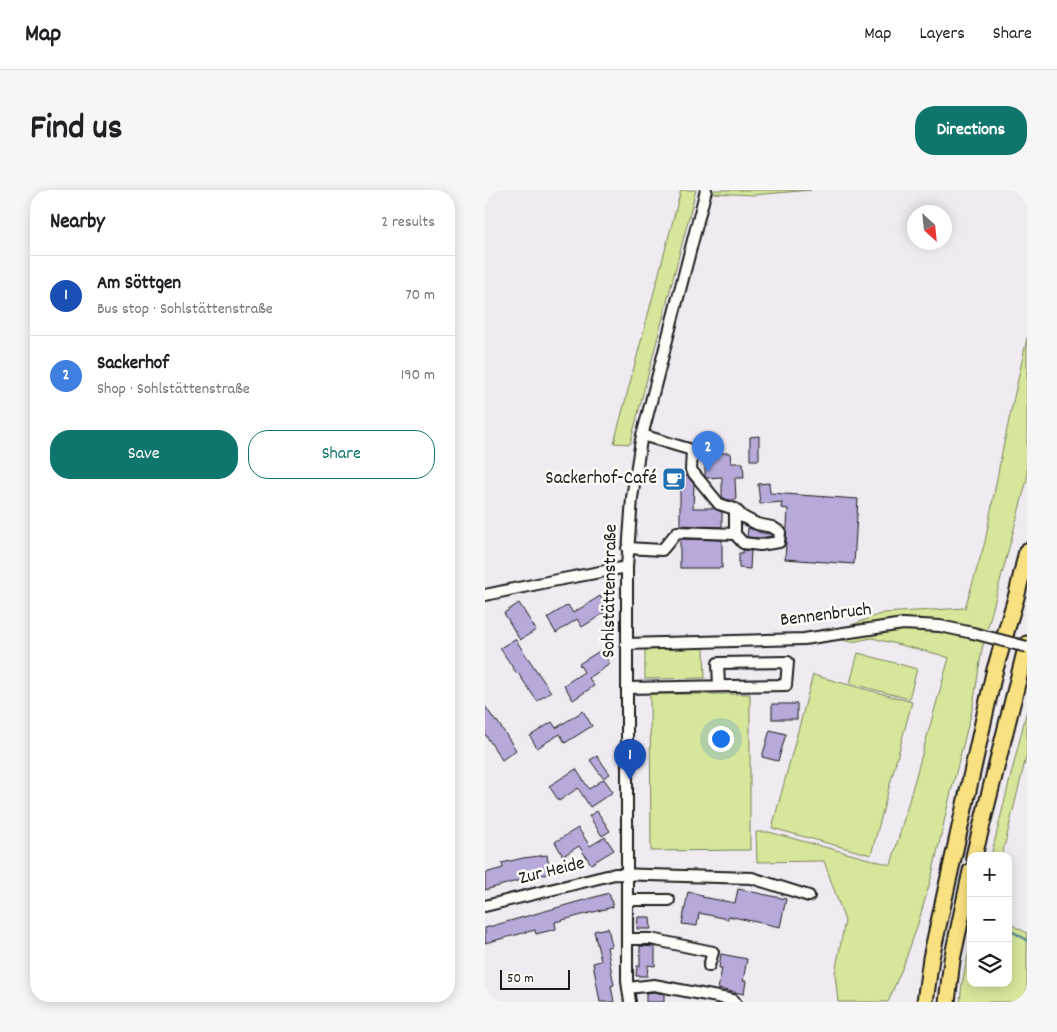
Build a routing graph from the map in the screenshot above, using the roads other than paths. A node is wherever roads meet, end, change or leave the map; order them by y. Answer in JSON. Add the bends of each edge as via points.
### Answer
{"nodes":[{"id":1,"x":706,"y":190,"type":"edge"},
{"id":2,"x":642,"y":435,"type":"junction"},
{"id":3,"x":735,"y":509,"type":"junction"},
{"id":4,"x":735,"y":534,"type":"junction"},
{"id":5,"x":627,"y":548,"type":"junction"},
{"id":6,"x":1027,"y":552,"type":"edge"},
{"id":7,"x":627,"y":567,"type":"junction"},
{"id":8,"x":485,"y":596,"type":"edge"},
{"id":9,"x":626,"y":644,"type":"junction"},
{"id":10,"x":1027,"y":646,"type":"edge"},
{"id":11,"x":719,"y":686,"type":"junction"},
{"id":12,"x":627,"y":688,"type":"junction"},
{"id":13,"x":975,"y":852,"type":"edge"},
{"id":14,"x":627,"y":874,"type":"junction"},
{"id":15,"x":967,"y":890,"type":"edge"},
{"id":16,"x":809,"y":896,"type":"dead end"},
{"id":17,"x":627,"y":900,"type":"junction"},
{"id":18,"x":669,"y":900,"type":"dead end"},
{"id":19,"x":485,"y":906,"type":"edge"},
{"id":20,"x":627,"y":939,"type":"junction"},
{"id":21,"x":709,"y":966,"type":"dead end"},
{"id":22,"x":628,"y":988,"type":"junction"},
{"id":23,"x":630,"y":1002,"type":"edge"},
{"id":24,"x":735,"y":1002,"type":"edge"},
{"id":25,"x":925,"y":1002,"type":"edge"},
{"id":26,"x":947,"y":1002,"type":"edge"}],
"edges":[{"from":1,"to":2,"type":"street","name":"Sohlstättenstraße"},
{"from":2,"to":3,"type":"street","via":[[692,450],[691,470],[719,504]]},
{"from":2,"to":5,"type":"street","name":"Sohlstättenstraße"},
{"from":3,"to":4,"type":"street"},
{"from":3,"to":4,"type":"street","via":[[757,524],[772,526],[779,532],[779,542],[743,543]]},
{"from":4,"to":5,"type":"street","via":[[677,532],[662,550]]},
{"from":5,"to":7,"type":"street","name":"Sohlstättenstraße"},
{"from":6,"to":25,"type":"highway","via":[[994,672],[931,958]]},
{"from":7,"to":8,"type":"street"},
{"from":7,"to":9,"type":"street","name":"Sohlstättenstraße"},
{"from":9,"to":10,"type":"street","name":"Bennenbruch","bridge":true,"via":[[804,639],[903,624],[940,626]]},
{"from":9,"to":12,"type":"street","name":"Sohlstättenstraße"},
{"from":10,"to":13,"type":"highway"},
{"from":11,"to":11,"type":"street","via":[[786,685],[788,662],[718,662]]},
{"from":11,"to":12,"type":"street"},
{"from":12,"to":14,"type":"street","name":"Sohlstättenstraße"},
{"from":14,"to":16,"type":"street","name":"Zur Heide","via":[[752,878]]},
{"from":14,"to":17,"type":"street","name":"Sohlstättenstraße"},
{"from":14,"to":19,"type":"street","name":"Zur Heide","via":[[615,874]]},
{"from":15,"to":26,"type":"highway"},
{"from":17,"to":18,"type":"street"},
{"from":17,"to":20,"type":"street","name":"Sohlstättenstraße"},
{"from":20,"to":21,"type":"street","via":[[651,939],[713,952]]},
{"from":20,"to":22,"type":"street","name":"Sohlstättenstraße"},
{"from":22,"to":23,"type":"street","name":"Sohlstättenstraße"},
{"from":22,"to":24,"type":"street","via":[[654,986]]}]}
